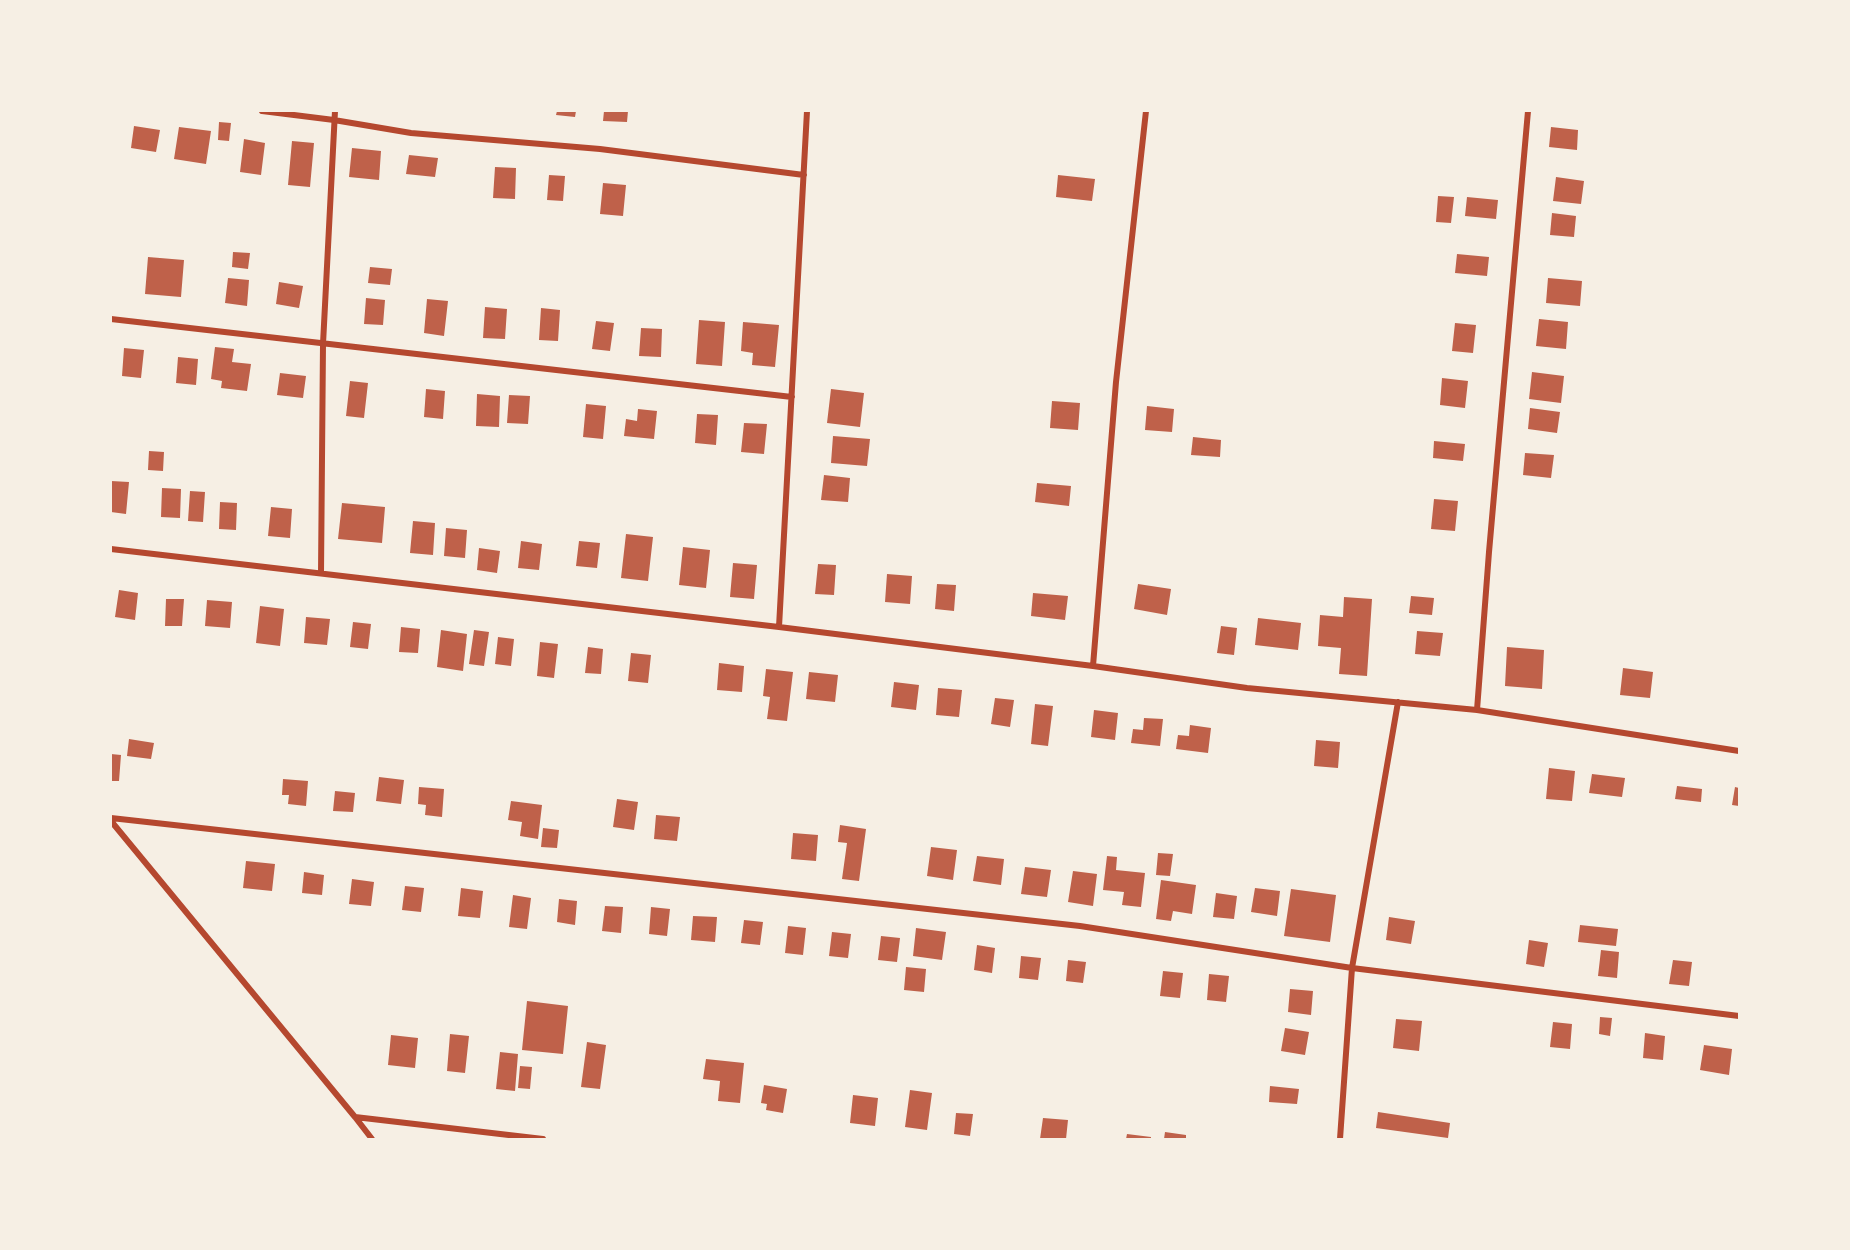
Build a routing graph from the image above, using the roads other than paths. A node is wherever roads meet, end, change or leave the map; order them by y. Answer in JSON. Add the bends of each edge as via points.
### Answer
{"nodes":[{"id":1,"x":262,"y":111,"type":"edge"},
{"id":2,"x":335,"y":111,"type":"edge"},
{"id":3,"x":807,"y":111,"type":"edge"},
{"id":4,"x":1146,"y":111,"type":"edge"},
{"id":5,"x":1528,"y":111,"type":"edge"},
{"id":6,"x":334,"y":120,"type":"junction"},
{"id":7,"x":804,"y":175,"type":"junction"},
{"id":8,"x":111,"y":319,"type":"edge"},
{"id":9,"x":323,"y":344,"type":"junction"},
{"id":10,"x":792,"y":397,"type":"junction"},
{"id":11,"x":111,"y":549,"type":"edge"},
{"id":12,"x":321,"y":573,"type":"junction"},
{"id":13,"x":779,"y":627,"type":"junction"},
{"id":14,"x":1093,"y":666,"type":"junction"},
{"id":15,"x":1398,"y":702,"type":"junction"},
{"id":16,"x":1477,"y":710,"type":"junction"},
{"id":17,"x":1739,"y":751,"type":"edge"},
{"id":18,"x":111,"y":820,"type":"edge"},
{"id":19,"x":1352,"y":968,"type":"junction"},
{"id":20,"x":1739,"y":1016,"type":"edge"},
{"id":21,"x":355,"y":1117,"type":"junction"},
{"id":22,"x":372,"y":1139,"type":"edge"},
{"id":23,"x":543,"y":1139,"type":"edge"},
{"id":24,"x":1340,"y":1139,"type":"edge"}],
"edges":[{"from":1,"to":6,"type":"street"},
{"from":2,"to":6,"type":"street"},
{"from":3,"to":7,"type":"street"},
{"from":4,"to":14,"type":"street","via":[[1116,382]]},
{"from":5,"to":16,"type":"street"},
{"from":6,"to":7,"type":"street","via":[[411,133],[600,149]]},
{"from":6,"to":9,"type":"street"},
{"from":7,"to":10,"type":"street"},
{"from":8,"to":9,"type":"street"},
{"from":9,"to":10,"type":"street"},
{"from":9,"to":12,"type":"street"},
{"from":10,"to":13,"type":"street"},
{"from":11,"to":12,"type":"street"},
{"from":12,"to":13,"type":"street"},
{"from":13,"to":14,"type":"street"},
{"from":14,"to":15,"type":"street","via":[[1247,688]]},
{"from":15,"to":16,"type":"street"},
{"from":15,"to":19,"type":"street"},
{"from":16,"to":17,"type":"street"},
{"from":18,"to":19,"type":"street","via":[[1080,926]]},
{"from":18,"to":21,"type":"street"},
{"from":19,"to":20,"type":"street"},
{"from":19,"to":24,"type":"street"},
{"from":21,"to":22,"type":"street"},
{"from":21,"to":23,"type":"street"}]}
